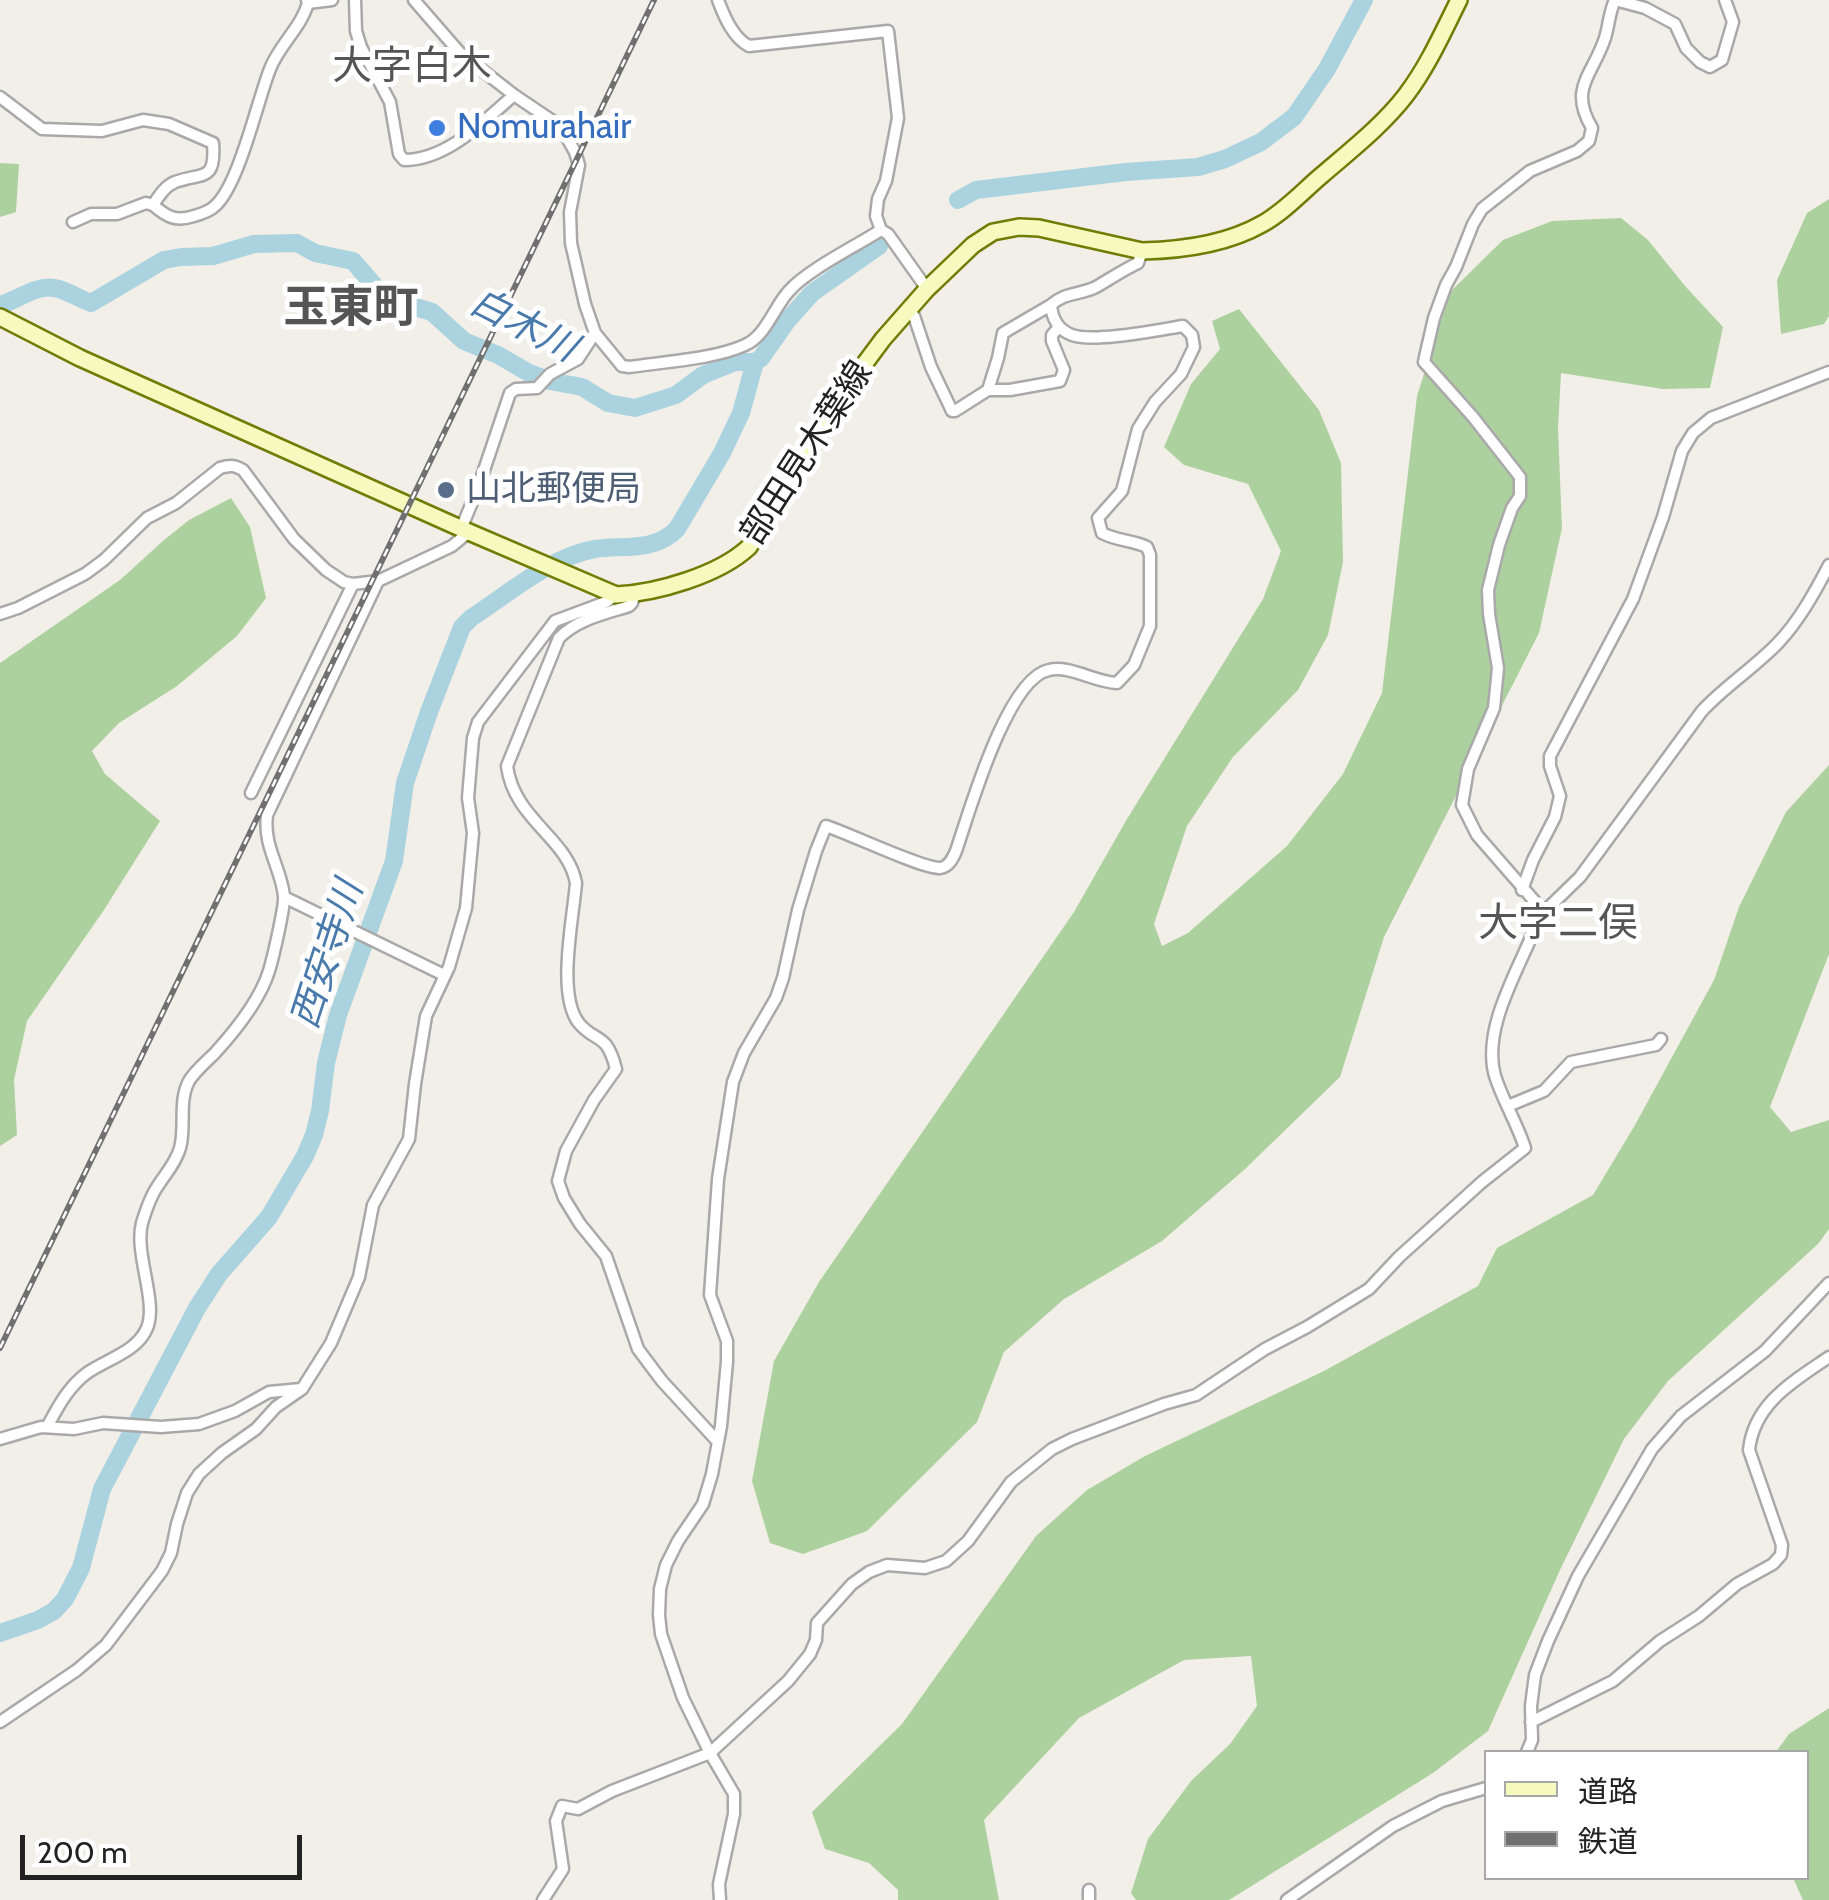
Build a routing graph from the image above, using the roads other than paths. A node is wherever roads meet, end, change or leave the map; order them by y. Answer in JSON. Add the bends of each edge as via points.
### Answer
{"nodes":[{"id":1,"x":332,"y":0,"type":"edge"},
{"id":2,"x":356,"y":0,"type":"edge"},
{"id":3,"x":414,"y":0,"type":"edge"},
{"id":4,"x":718,"y":0,"type":"edge"},
{"id":5,"x":1460,"y":0,"type":"edge"},
{"id":6,"x":1725,"y":0,"type":"edge"},
{"id":7,"x":308,"y":1,"type":"edge"},
{"id":8,"x":514,"y":95,"type":"junction"},
{"id":9,"x":0,"y":97,"type":"edge"},
{"id":10,"x":152,"y":205,"type":"junction"},
{"id":11,"x":74,"y":222,"type":"dead end"},
{"id":12,"x":880,"y":230,"type":"junction"},
{"id":13,"x":1142,"y":252,"type":"junction"},
{"id":14,"x":927,"y":289,"type":"junction"},
{"id":15,"x":1051,"y":304,"type":"junction"},
{"id":16,"x":908,"y":311,"type":"junction"},
{"id":17,"x":0,"y":316,"type":"edge"},
{"id":18,"x":1059,"y":327,"type":"junction"},
{"id":19,"x":595,"y":333,"type":"junction"},
{"id":20,"x":1829,"y":372,"type":"edge"},
{"id":21,"x":988,"y":390,"type":"junction"},
{"id":22,"x":465,"y":531,"type":"junction"},
{"id":23,"x":1829,"y":565,"type":"edge"},
{"id":24,"x":378,"y":581,"type":"junction"},
{"id":25,"x":353,"y":584,"type":"junction"},
{"id":26,"x":635,"y":594,"type":"junction"},
{"id":27,"x":616,"y":595,"type":"junction"},
{"id":28,"x":0,"y":614,"type":"edge"},
{"id":29,"x":251,"y":793,"type":"dead end"},
{"id":30,"x":1522,"y":890,"type":"junction"},
{"id":31,"x":284,"y":897,"type":"junction"},
{"id":32,"x":1544,"y":912,"type":"junction"},
{"id":33,"x":444,"y":975,"type":"junction"},
{"id":34,"x":1661,"y":1039,"type":"dead end"},
{"id":35,"x":1508,"y":1106,"type":"junction"},
{"id":36,"x":1829,"y":1283,"type":"edge"},
{"id":37,"x":1829,"y":1356,"type":"edge"},
{"id":38,"x":302,"y":1388,"type":"junction"},
{"id":39,"x":47,"y":1428,"type":"junction"},
{"id":40,"x":0,"y":1439,"type":"edge"},
{"id":41,"x":718,"y":1442,"type":"junction"},
{"id":42,"x":0,"y":1722,"type":"edge"},
{"id":43,"x":1531,"y":1722,"type":"junction"},
{"id":44,"x":1529,"y":1750,"type":"edge"},
{"id":45,"x":710,"y":1753,"type":"junction"},
{"id":46,"x":1484,"y":1789,"type":"edge"},
{"id":47,"x":543,"y":1900,"type":"edge"},
{"id":48,"x":720,"y":1900,"type":"edge"},
{"id":49,"x":1288,"y":1900,"type":"edge"}],
"edges":[{"from":1,"to":7,"type":"street"},
{"from":2,"to":8,"type":"street","via":[[356,31],[386,91],[404,160],[456,144]]},
{"from":3,"to":8,"type":"street","via":[[460,53]]},
{"from":4,"to":12,"type":"street","via":[[735,35],[749,46],[888,32],[898,118],[878,199]]},
{"from":5,"to":13,"type":"main road","name":"部田見木葉線","via":[[1406,96],[1265,223],[1239,235]]},
{"from":6,"to":30,"type":"street","via":[[1733,22],[1722,60],[1710,67],[1686,48],[1676,24],[1615,0],[1581,98],[1592,128],[1589,141],[1530,171],[1482,209],[1446,284],[1429,340],[1424,362],[1520,477],[1520,496],[1498,545],[1488,590],[1498,668],[1494,708],[1468,768],[1462,805],[1477,836]]},
{"from":7,"to":10,"type":"street","via":[[271,65],[224,196],[213,208],[177,219]]},
{"from":8,"to":19,"type":"street","via":[[557,124],[575,152],[571,243]]},
{"from":9,"to":10,"type":"street","via":[[42,129],[102,131],[143,120],[213,143],[210,169],[164,189]]},
{"from":10,"to":11,"type":"street"},
{"from":12,"to":14,"type":"street"},
{"from":12,"to":19,"type":"street","via":[[789,290],[748,344],[629,367],[616,362]]},
{"from":13,"to":14,"type":"main road","name":"部田見木葉線","via":[[1039,228],[1006,229],[974,244]]},
{"from":13,"to":15,"type":"street","via":[[1138,263],[1093,289]]},
{"from":14,"to":16,"type":"main road","name":"部田見木葉線"},
{"from":15,"to":18,"type":"street"},
{"from":15,"to":21,"type":"street","via":[[1003,333]]},
{"from":16,"to":21,"type":"street","via":[[952,411]]},
{"from":16,"to":26,"type":"main road","name":"部田見木葉線","via":[[857,374],[749,547],[734,560]]},
{"from":17,"to":22,"type":"main road","name":"部田見木葉線"},
{"from":18,"to":21,"type":"street","via":[[1052,340],[1064,370],[1060,381]]},
{"from":18,"to":41,"type":"street","via":[[1086,338],[1182,326],[1192,335],[1188,363],[1138,429],[1122,492],[1098,518],[1102,533],[1148,547],[1150,626],[1134,665],[1117,682],[1052,669],[1031,679],[986,762],[950,864],[940,868],[908,859],[826,826],[783,978],[744,1053],[726,1119],[710,1294],[726,1341]]},
{"from":19,"to":22,"type":"street","via":[[578,359],[537,388],[510,393]]},
{"from":20,"to":30,"type":"street","via":[[1712,418],[1682,452],[1632,600],[1550,756],[1560,796]]},
{"from":22,"to":24,"type":"street","via":[[452,546]]},
{"from":22,"to":27,"type":"main road","name":"部田見木葉線"},
{"from":23,"to":32,"type":"street","via":[[1778,643],[1702,711],[1580,876]]},
{"from":24,"to":25,"type":"street"},
{"from":24,"to":31,"type":"street","via":[[267,814],[267,839]]},
{"from":25,"to":28,"type":"street","via":[[294,540],[246,473],[229,466],[148,518],[85,574]]},
{"from":25,"to":29,"type":"street"},
{"from":26,"to":27,"type":"main road","name":"部田見木葉線"},
{"from":26,"to":41,"type":"street","via":[[629,606],[582,621],[559,638],[507,766],[518,800],[574,868],[566,988],[576,1018],[606,1042],[616,1068],[566,1151],[558,1182],[606,1256],[638,1349]]},
{"from":27,"to":33,"type":"street","via":[[555,621],[478,722],[468,798],[473,832],[466,908]]},
{"from":30,"to":32,"type":"street"},
{"from":31,"to":33,"type":"street"},
{"from":31,"to":39,"type":"street","via":[[269,972],[237,1028],[187,1084],[180,1150],[141,1228],[147,1328],[138,1342],[72,1387]]},
{"from":32,"to":35,"type":"street","via":[[1492,1038],[1494,1074]]},
{"from":33,"to":38,"type":"street","via":[[426,1016],[409,1140],[373,1205],[352,1294]]},
{"from":34,"to":35,"type":"street","via":[[1571,1062],[1544,1091]]},
{"from":35,"to":45,"type":"street","via":[[1525,1148],[1369,1289],[1196,1395],[1052,1449],[1011,1482],[946,1561],[868,1572],[817,1623],[810,1654],[788,1682]]},
{"from":36,"to":43,"type":"street","via":[[1765,1351],[1681,1416],[1652,1449],[1548,1641],[1535,1675]]},
{"from":37,"to":43,"type":"street","via":[[1776,1394],[1756,1420],[1750,1442],[1781,1556],[1613,1682]]},
{"from":38,"to":39,"type":"street","via":[[269,1392],[199,1424]]},
{"from":38,"to":42,"type":"street","via":[[199,1474],[172,1553],[106,1645]]},
{"from":39,"to":40,"type":"street"},
{"from":41,"to":45,"type":"street","via":[[703,1504],[666,1564],[658,1615],[683,1698]]},
{"from":43,"to":44,"type":"street"},
{"from":45,"to":47,"type":"street","via":[[578,1809],[562,1806],[556,1821],[563,1870]]},
{"from":45,"to":48,"type":"street","via":[[734,1794]]},
{"from":46,"to":49,"type":"street","via":[[1393,1826]]}]}
